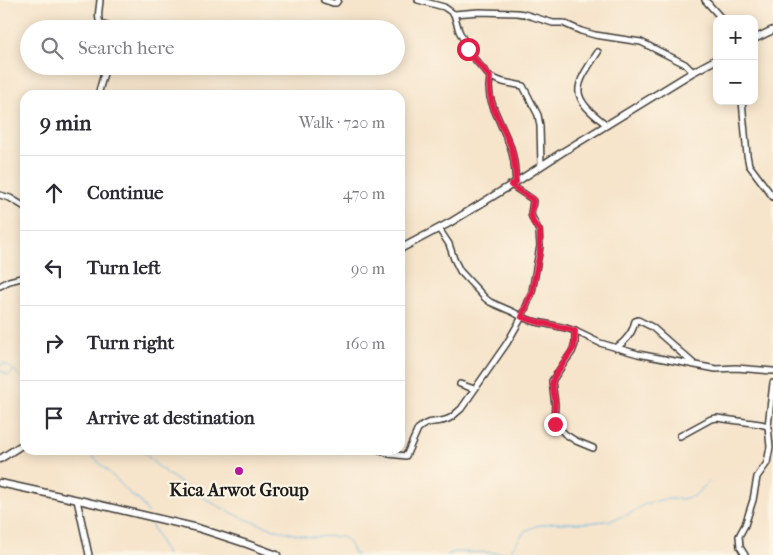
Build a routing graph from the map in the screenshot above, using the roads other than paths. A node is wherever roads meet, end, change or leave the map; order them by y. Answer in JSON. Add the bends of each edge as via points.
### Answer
{"nodes":[{"id":1,"x":100,"y":0,"type":"edge"},
{"id":2,"x":324,"y":0,"type":"edge"},
{"id":3,"x":338,"y":0,"type":"edge"},
{"id":4,"x":418,"y":0,"type":"edge"},
{"id":5,"x":705,"y":0,"type":"edge"},
{"id":6,"x":447,"y":1,"type":"edge"},
{"id":7,"x":444,"y":7,"type":"junction"},
{"id":8,"x":454,"y":14,"type":"junction"},
{"id":9,"x":718,"y":15,"type":"edge"},
{"id":10,"x":99,"y":20,"type":"edge"},
{"id":11,"x":773,"y":30,"type":"edge"},
{"id":12,"x":758,"y":37,"type":"edge"},
{"id":13,"x":598,"y":52,"type":"dead end"},
{"id":14,"x":715,"y":60,"type":"edge"},
{"id":15,"x":693,"y":72,"type":"junction"},
{"id":16,"x":104,"y":75,"type":"edge"},
{"id":17,"x":490,"y":77,"type":"junction"},
{"id":18,"x":99,"y":90,"type":"edge"},
{"id":19,"x":742,"y":105,"type":"edge"},
{"id":20,"x":607,"y":124,"type":"junction"},
{"id":21,"x":541,"y":165,"type":"junction"},
{"id":22,"x":514,"y":184,"type":"junction"},
{"id":23,"x":0,"y":195,"type":"edge"},
{"id":24,"x":773,"y":197,"type":"edge"},
{"id":25,"x":20,"y":205,"type":"edge"},
{"id":26,"x":439,"y":229,"type":"junction"},
{"id":27,"x":405,"y":246,"type":"edge"},
{"id":28,"x":20,"y":278,"type":"edge"},
{"id":29,"x":0,"y":286,"type":"edge"},
{"id":30,"x":522,"y":317,"type":"junction"},
{"id":31,"x":575,"y":331,"type":"junction"},
{"id":32,"x":616,"y":348,"type":"junction"},
{"id":33,"x":694,"y":364,"type":"junction"},
{"id":34,"x":773,"y":371,"type":"edge"},
{"id":35,"x":773,"y":383,"type":"edge"},
{"id":36,"x":460,"y":384,"type":"dead end"},
{"id":37,"x":474,"y":389,"type":"junction"},
{"id":38,"x":768,"y":426,"type":"junction"},
{"id":39,"x":680,"y":436,"type":"dead end"},
{"id":40,"x":20,"y":446,"type":"edge"},
{"id":41,"x":593,"y":448,"type":"dead end"},
{"id":42,"x":398,"y":455,"type":"edge"},
{"id":43,"x":0,"y":460,"type":"edge"},
{"id":44,"x":0,"y":483,"type":"edge"},
{"id":45,"x":77,"y":500,"type":"junction"},
{"id":46,"x":89,"y":555,"type":"edge"},
{"id":47,"x":277,"y":555,"type":"edge"},
{"id":48,"x":745,"y":555,"type":"edge"}],
"edges":[{"from":1,"to":10,"type":"street"},
{"from":2,"to":3,"type":"street","via":[[336,3]]},
{"from":4,"to":7,"type":"street"},
{"from":5,"to":9,"type":"street"},
{"from":6,"to":7,"type":"street"},
{"from":7,"to":8,"type":"street"},
{"from":8,"to":15,"type":"street","via":[[517,13],[552,24],[564,23],[588,33],[641,42],[685,64]]},
{"from":8,"to":17,"type":"street","via":[[472,56]]},
{"from":11,"to":12,"type":"street"},
{"from":13,"to":20,"type":"street","via":[[578,90],[580,98],[593,114]]},
{"from":14,"to":15,"type":"street"},
{"from":15,"to":20,"type":"street"},
{"from":16,"to":18,"type":"street"},
{"from":17,"to":21,"type":"street","via":[[523,86],[538,115]]},
{"from":17,"to":22,"type":"street","via":[[490,97],[511,148]]},
{"from":19,"to":24,"type":"street","via":[[749,165]]},
{"from":20,"to":21,"type":"street"},
{"from":21,"to":22,"type":"street"},
{"from":22,"to":26,"type":"street"},
{"from":22,"to":30,"type":"street","via":[[532,199],[532,218],[540,231],[540,252],[532,292]]},
{"from":23,"to":25,"type":"street"},
{"from":26,"to":27,"type":"street"},
{"from":26,"to":30,"type":"street","via":[[460,271],[485,298]]},
{"from":28,"to":29,"type":"street"},
{"from":30,"to":31,"type":"street"},
{"from":30,"to":37,"type":"street"},
{"from":31,"to":32,"type":"street"},
{"from":31,"to":41,"type":"street","via":[[574,347],[552,381],[554,420],[565,434]]},
{"from":32,"to":33,"type":"street"},
{"from":32,"to":33,"type":"street","via":[[630,335],[638,320],[652,327]]},
{"from":33,"to":34,"type":"street","via":[[716,369]]},
{"from":35,"to":38,"type":"street"},
{"from":36,"to":37,"type":"street"},
{"from":37,"to":42,"type":"street","via":[[452,417],[425,423],[418,429],[406,456]]},
{"from":38,"to":39,"type":"street","via":[[717,418]]},
{"from":38,"to":48,"type":"street","via":[[770,447],[767,463],[757,477],[753,500],[739,536]]},
{"from":40,"to":43,"type":"street"},
{"from":44,"to":45,"type":"street"},
{"from":45,"to":46,"type":"street"},
{"from":45,"to":47,"type":"street","via":[[198,528]]}]}
